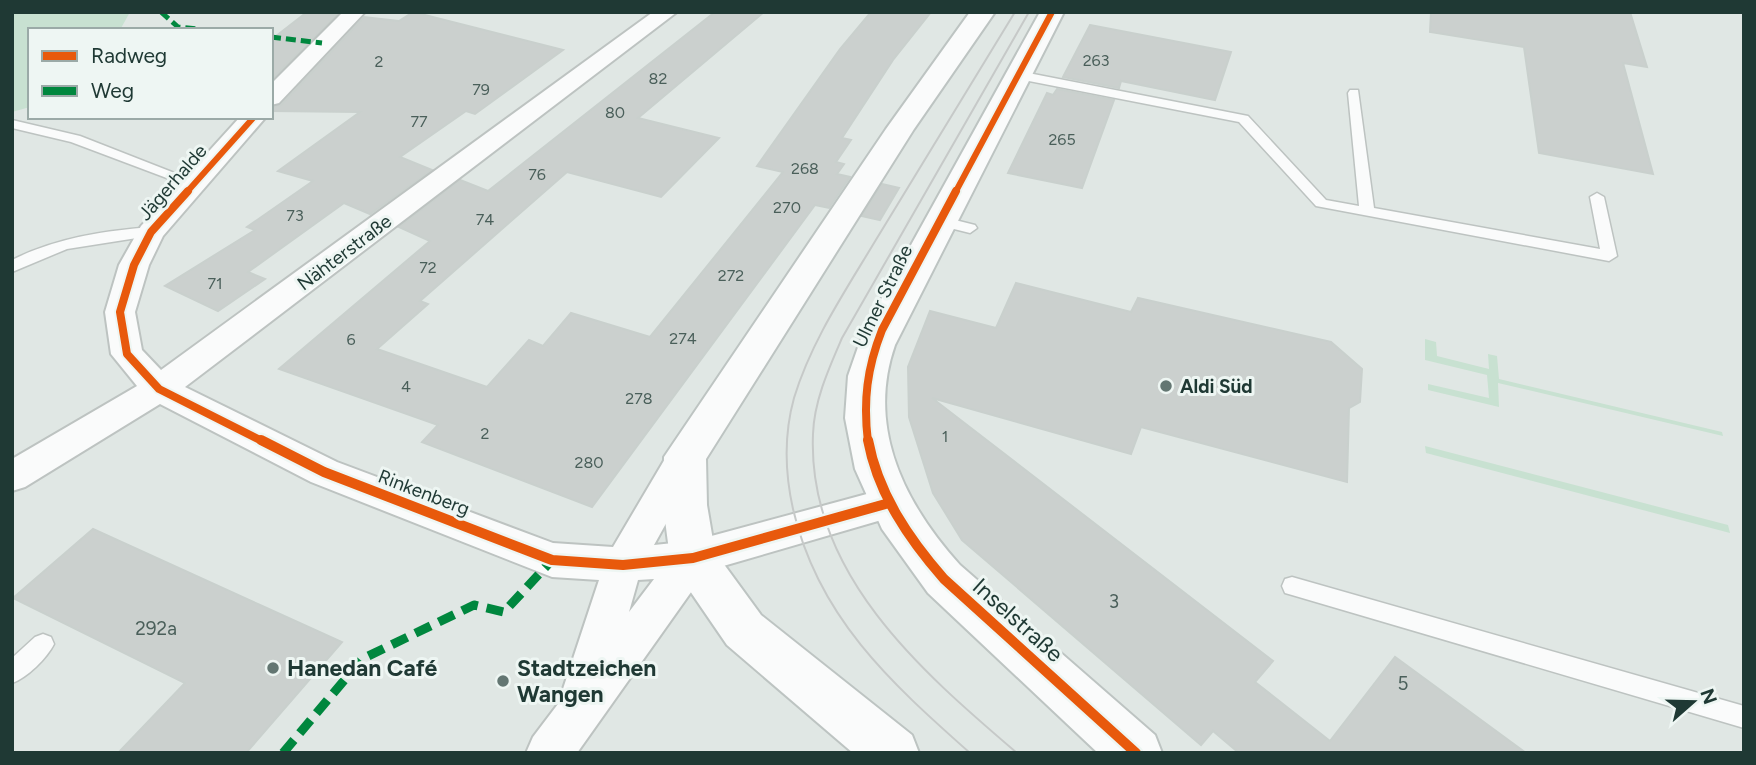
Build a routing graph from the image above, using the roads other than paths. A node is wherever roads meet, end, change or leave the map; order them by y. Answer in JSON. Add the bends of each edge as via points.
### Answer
{"nodes":[{"id":1,"x":355,"y":12,"type":"edge"},
{"id":2,"x":667,"y":12,"type":"edge"},
{"id":3,"x":983,"y":12,"type":"edge"},
{"id":4,"x":1052,"y":12,"type":"edge"},
{"id":5,"x":1018,"y":75,"type":"junction"},
{"id":6,"x":1354,"y":93,"type":"dead end"},
{"id":7,"x":273,"y":96,"type":"edge"},
{"id":8,"x":252,"y":119,"type":"edge"},
{"id":9,"x":12,"y":124,"type":"edge"},
{"id":10,"x":193,"y":183,"type":"junction"},
{"id":11,"x":1597,"y":197,"type":"dead end"},
{"id":12,"x":1367,"y":213,"type":"junction"},
{"id":13,"x":151,"y":232,"type":"junction"},
{"id":14,"x":12,"y":267,"type":"edge"},
{"id":15,"x":159,"y":389,"type":"junction"},
{"id":16,"x":685,"y":457,"type":"junction"},
{"id":17,"x":12,"y":477,"type":"edge"},
{"id":18,"x":889,"y":503,"type":"junction"},
{"id":19,"x":693,"y":558,"type":"junction"},
{"id":20,"x":623,"y":565,"type":"junction"},
{"id":21,"x":1292,"y":586,"type":"dead end"},
{"id":22,"x":43,"y":644,"type":"dead end"},
{"id":23,"x":12,"y":673,"type":"edge"},
{"id":24,"x":578,"y":711,"type":"junction"},
{"id":25,"x":1744,"y":717,"type":"edge"},
{"id":26,"x":549,"y":753,"type":"edge"},
{"id":27,"x":892,"y":753,"type":"edge"},
{"id":28,"x":1136,"y":753,"type":"edge"}],
"edges":[{"from":1,"to":7,"type":"street"},
{"from":2,"to":15,"type":"street","name":"Nähterstraße"},
{"from":3,"to":16,"type":"street","via":[[900,129]]},
{"from":4,"to":5,"type":"street","name":"Ulmer Straße"},
{"from":5,"to":12,"type":"lane","via":[[1243,119],[1321,203]]},
{"from":5,"to":18,"type":"street","name":"Ulmer Straße","via":[[955,225],[882,330],[870,361],[865,413],[872,454]]},
{"from":6,"to":12,"type":"lane"},
{"from":8,"to":10,"type":"street","name":"Jägerhalde"},
{"from":9,"to":10,"type":"lane","via":[[75,139]]},
{"from":10,"to":13,"type":"street","name":"Jägerhalde"},
{"from":11,"to":12,"type":"lane","via":[[1609,256]]},
{"from":13,"to":14,"type":"lane","name":"Jägerhalde","via":[[66,242]]},
{"from":13,"to":15,"type":"street","name":"Jägerhalde","via":[[134,265],[120,312],[127,354]]},
{"from":15,"to":17,"type":"street","name":"Nähterstraße"},
{"from":15,"to":20,"type":"street","name":"Rinkenberg","via":[[324,472],[552,560]]},
{"from":16,"to":19,"type":"street","via":[[685,505]]},
{"from":16,"to":20,"type":"street"},
{"from":18,"to":19,"type":"street"},
{"from":18,"to":28,"type":"street","name":"Inselstraße","via":[[904,530],[944,579]]},
{"from":19,"to":20,"type":"street","name":"Rinkenberg"},
{"from":19,"to":24,"type":"street"},
{"from":19,"to":27,"type":"street","via":[[744,630]]},
{"from":20,"to":24,"type":"street"},
{"from":21,"to":25,"type":"lane"},
{"from":22,"to":23,"type":"lane"},
{"from":24,"to":26,"type":"street"}]}
